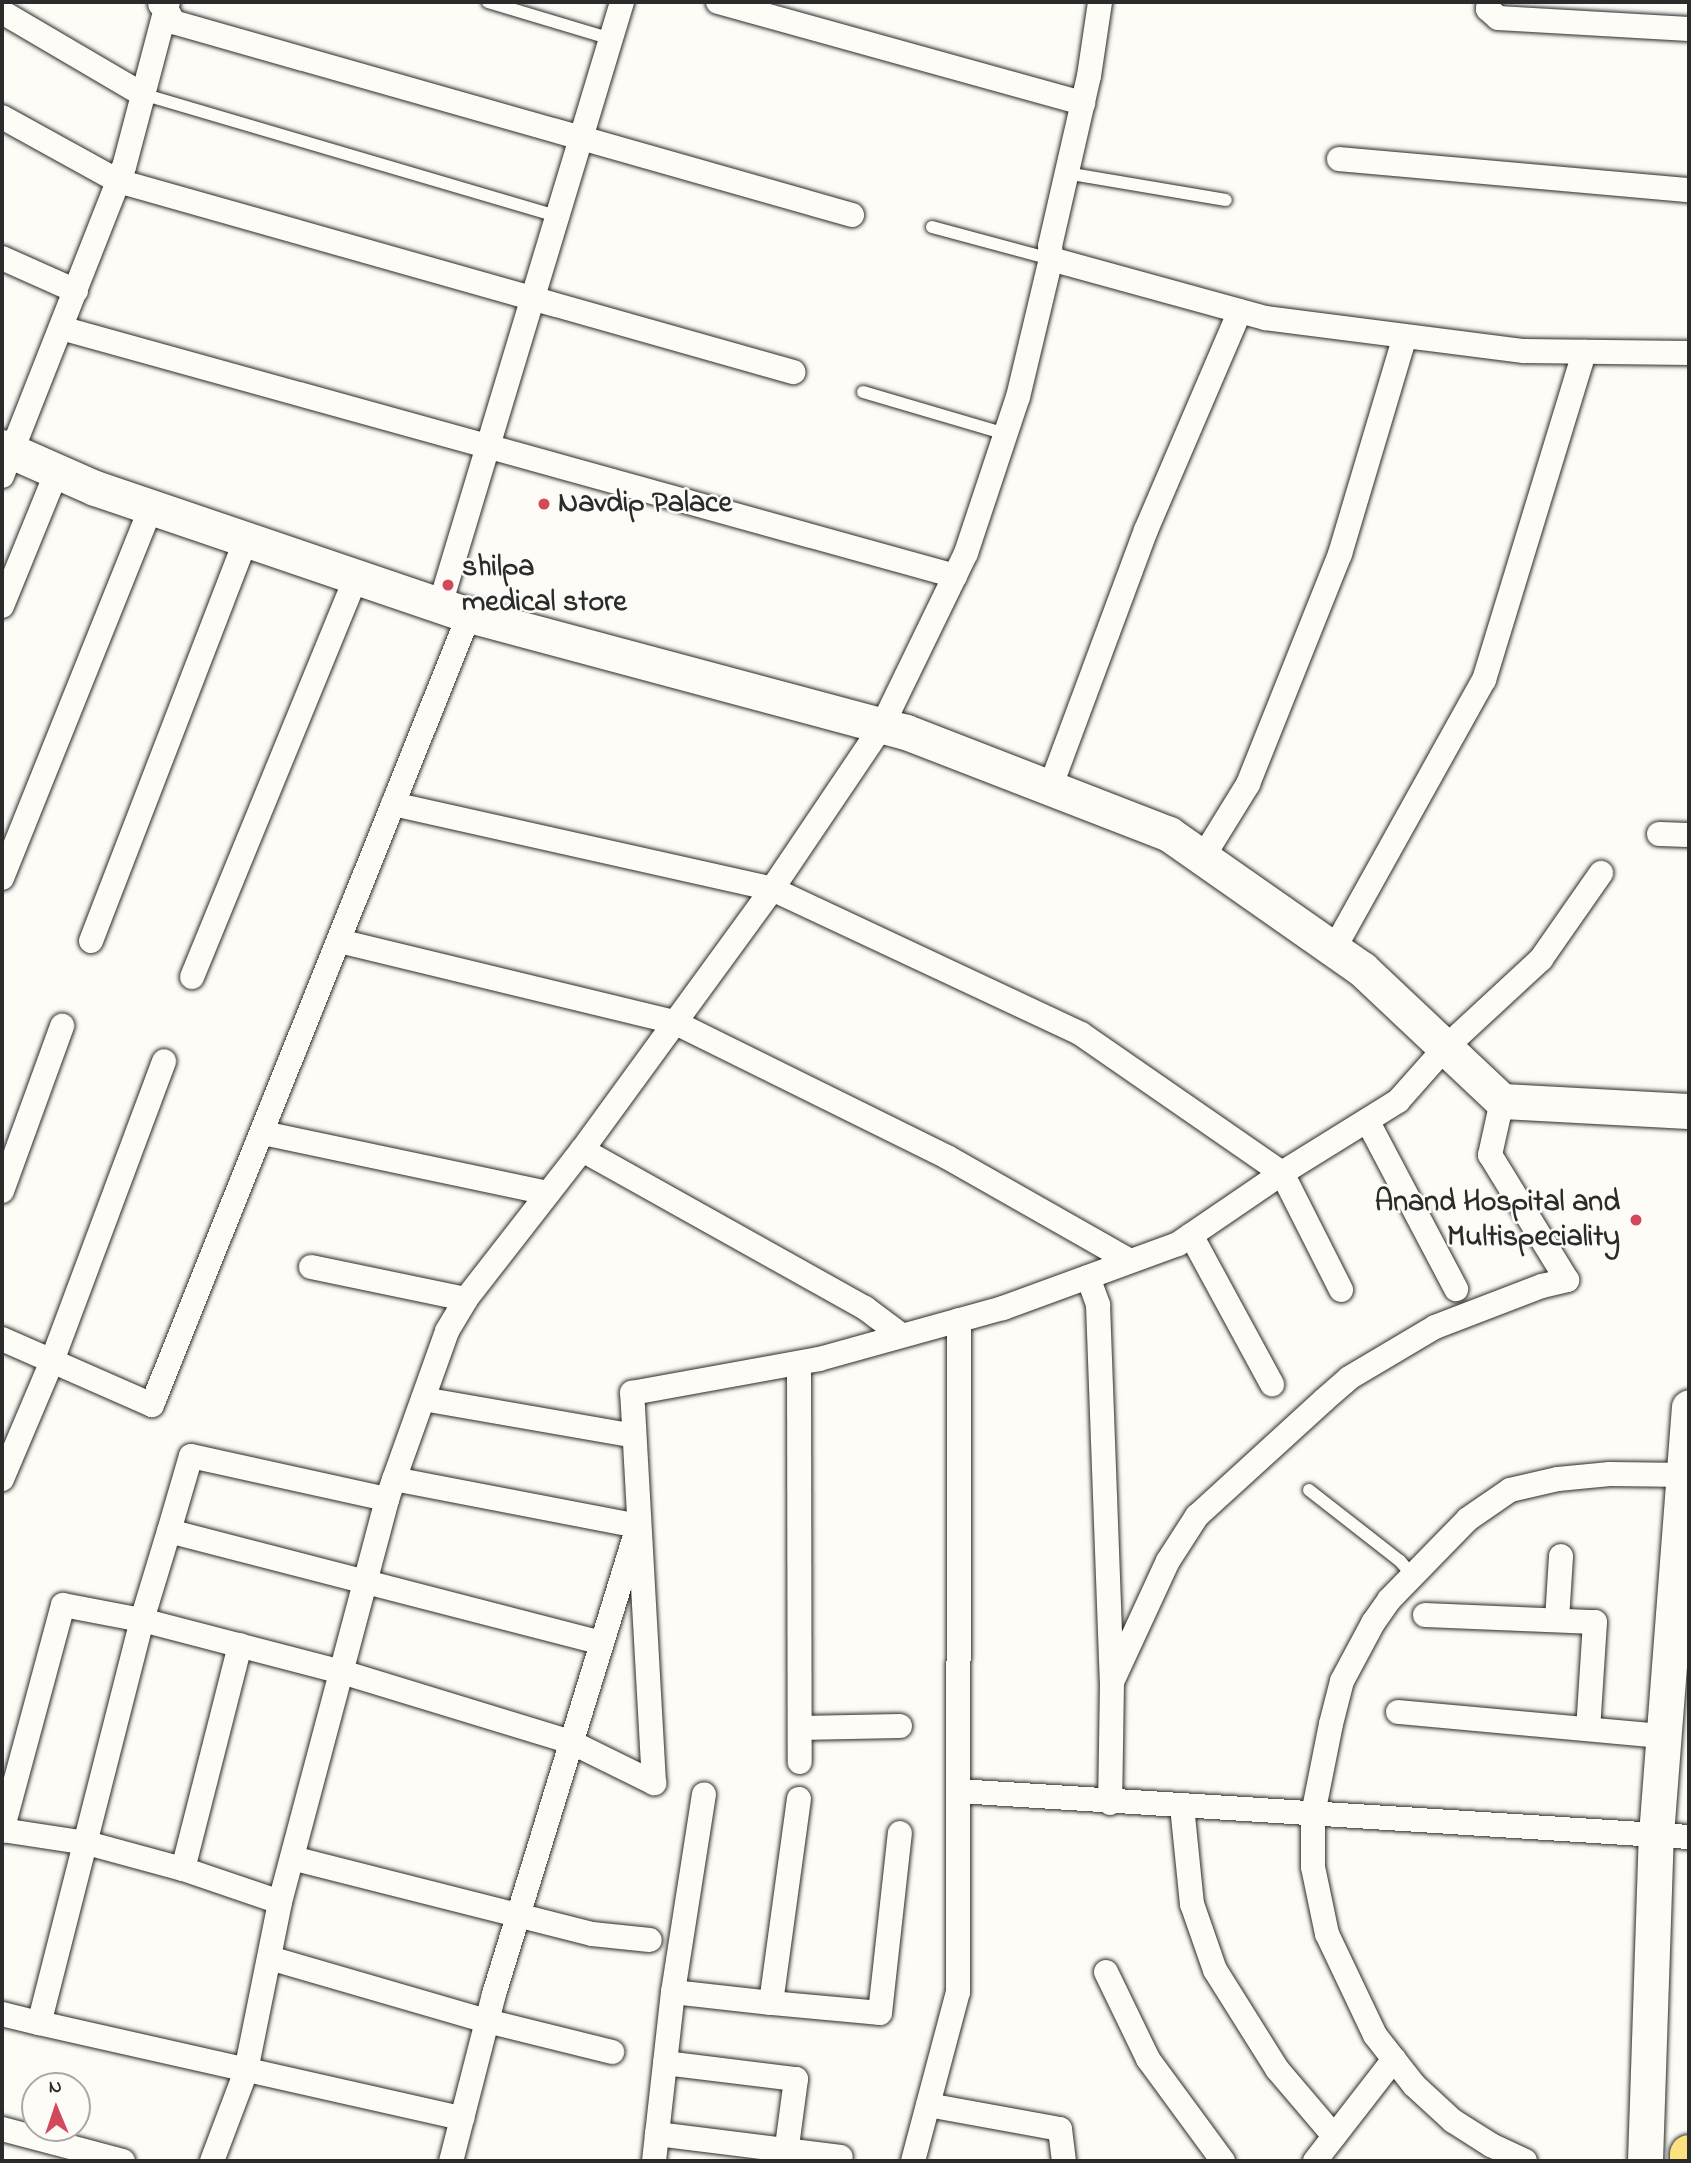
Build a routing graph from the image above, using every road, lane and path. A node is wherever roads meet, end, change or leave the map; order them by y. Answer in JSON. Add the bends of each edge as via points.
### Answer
{"nodes":[{"id":1,"x":488,"y":2,"type":"edge"},
{"id":2,"x":622,"y":2,"type":"edge"},
{"id":3,"x":718,"y":2,"type":"edge"},
{"id":4,"x":1100,"y":2,"type":"edge"},
{"id":5,"x":1489,"y":2,"type":"edge"},
{"id":6,"x":164,"y":4,"type":"edge"},
{"id":7,"x":1542,"y":11,"type":"edge"},
{"id":8,"x":2,"y":12,"type":"edge"},
{"id":9,"x":1689,"y":29,"type":"edge"},
{"id":10,"x":611,"y":39,"type":"junction"},
{"id":11,"x":142,"y":94,"type":"junction"},
{"id":12,"x":1083,"y":103,"type":"junction"},
{"id":13,"x":2,"y":117,"type":"edge"},
{"id":14,"x":580,"y":138,"type":"junction"},
{"id":15,"x":1339,"y":159,"type":"dead end"},
{"id":16,"x":1066,"y":173,"type":"junction"},
{"id":17,"x":118,"y":181,"type":"junction"},
{"id":18,"x":1689,"y":190,"type":"edge"},
{"id":19,"x":1226,"y":200,"type":"dead end"},
{"id":20,"x":852,"y":215,"type":"dead end"},
{"id":21,"x":557,"y":216,"type":"junction"},
{"id":22,"x":932,"y":227,"type":"dead end"},
{"id":23,"x":2,"y":258,"type":"edge"},
{"id":24,"x":1051,"y":259,"type":"junction"},
{"id":25,"x":76,"y":291,"type":"junction"},
{"id":26,"x":532,"y":299,"type":"junction"},
{"id":27,"x":1240,"y":311,"type":"junction"},
{"id":28,"x":61,"y":328,"type":"junction"},
{"id":29,"x":1405,"y":336,"type":"junction"},
{"id":30,"x":1584,"y":352,"type":"junction"},
{"id":31,"x":1689,"y":354,"type":"edge"},
{"id":32,"x":793,"y":372,"type":"dead end"},
{"id":33,"x":863,"y":392,"type":"dead end"},
{"id":34,"x":1006,"y":434,"type":"junction"},
{"id":35,"x":487,"y":447,"type":"junction"},
{"id":36,"x":6,"y":458,"type":"edge"},
{"id":37,"x":57,"y":471,"type":"junction"},
{"id":38,"x":151,"y":507,"type":"junction"},
{"id":39,"x":246,"y":539,"type":"junction"},
{"id":40,"x":955,"y":576,"type":"junction"},
{"id":41,"x":356,"y":577,"type":"junction"},
{"id":42,"x":2,"y":606,"type":"edge"},
{"id":43,"x":454,"y":610,"type":"junction"},
{"id":44,"x":882,"y":726,"type":"junction"},
{"id":45,"x":1050,"y":788,"type":"junction"},
{"id":46,"x":393,"y":804,"type":"junction"},
{"id":47,"x":1660,"y":834,"type":"dead end"},
{"id":48,"x":1689,"y":835,"type":"edge"},
{"id":49,"x":1203,"y":857,"type":"junction"},
{"id":50,"x":1601,"y":873,"type":"dead end"},
{"id":51,"x":2,"y":878,"type":"edge"},
{"id":52,"x":772,"y":889,"type":"junction"},
{"id":53,"x":91,"y":941,"type":"dead end"},
{"id":54,"x":339,"y":941,"type":"junction"},
{"id":55,"x":1334,"y":949,"type":"junction"},
{"id":56,"x":192,"y":977,"type":"dead end"},
{"id":57,"x":674,"y":1023,"type":"junction"},
{"id":58,"x":62,"y":1026,"type":"dead end"},
{"id":59,"x":1445,"y":1048,"type":"junction"},
{"id":60,"x":164,"y":1061,"type":"dead end"},
{"id":61,"x":1502,"y":1101,"type":"junction"},
{"id":62,"x":1689,"y":1111,"type":"edge"},
{"id":63,"x":1368,"y":1122,"type":"junction"},
{"id":64,"x":263,"y":1133,"type":"junction"},
{"id":65,"x":582,"y":1150,"type":"junction"},
{"id":66,"x":1282,"y":1173,"type":"junction"},
{"id":67,"x":2,"y":1191,"type":"edge"},
{"id":68,"x":548,"y":1193,"type":"junction"},
{"id":69,"x":1191,"y":1235,"type":"junction"},
{"id":70,"x":1130,"y":1261,"type":"junction"},
{"id":71,"x":311,"y":1267,"type":"dead end"},
{"id":72,"x":1088,"y":1277,"type":"junction"},
{"id":73,"x":1455,"y":1289,"type":"dead end"},
{"id":74,"x":1341,"y":1290,"type":"dead end"},
{"id":75,"x":466,"y":1299,"type":"junction"},
{"id":76,"x":959,"y":1320,"type":"junction"},
{"id":77,"x":901,"y":1335,"type":"junction"},
{"id":78,"x":2,"y":1339,"type":"edge"},
{"id":79,"x":52,"y":1361,"type":"junction"},
{"id":80,"x":799,"y":1363,"type":"junction"},
{"id":81,"x":1272,"y":1384,"type":"dead end"},
{"id":82,"x":423,"y":1399,"type":"junction"},
{"id":83,"x":1689,"y":1407,"type":"edge"},
{"id":84,"x":634,"y":1436,"type":"junction"},
{"id":85,"x":1686,"y":1475,"type":"edge"},
{"id":86,"x":2,"y":1479,"type":"edge"},
{"id":87,"x":391,"y":1489,"type":"junction"},
{"id":88,"x":1308,"y":1490,"type":"dead end"},
{"id":89,"x":638,"y":1526,"type":"junction"},
{"id":90,"x":169,"y":1531,"type":"junction"},
{"id":91,"x":1561,"y":1556,"type":"dead end"},
{"id":92,"x":1412,"y":1576,"type":"junction"},
{"id":93,"x":365,"y":1582,"type":"junction"},
{"id":94,"x":1424,"y":1615,"type":"dead end"},
{"id":95,"x":142,"y":1620,"type":"junction"},
{"id":96,"x":1557,"y":1620,"type":"junction"},
{"id":97,"x":602,"y":1643,"type":"junction"},
{"id":98,"x":240,"y":1645,"type":"junction"},
{"id":99,"x":342,"y":1672,"type":"junction"},
{"id":100,"x":1112,"y":1682,"type":"junction"},
{"id":101,"x":1398,"y":1712,"type":"dead end"},
{"id":102,"x":900,"y":1726,"type":"dead end"},
{"id":103,"x":800,"y":1728,"type":"junction"},
{"id":104,"x":1588,"y":1729,"type":"junction"},
{"id":105,"x":1663,"y":1736,"type":"junction"},
{"id":106,"x":571,"y":1742,"type":"junction"},
{"id":107,"x":800,"y":1762,"type":"dead end"},
{"id":108,"x":958,"y":1791,"type":"junction"},
{"id":109,"x":705,"y":1794,"type":"dead end"},
{"id":110,"x":799,"y":1799,"type":"dead end"},
{"id":111,"x":1110,"y":1803,"type":"junction"},
{"id":112,"x":1182,"y":1806,"type":"junction"},
{"id":113,"x":1313,"y":1814,"type":"junction"},
{"id":114,"x":2,"y":1830,"type":"edge"},
{"id":115,"x":900,"y":1833,"type":"dead end"},
{"id":116,"x":1673,"y":1836,"type":"edge"},
{"id":117,"x":87,"y":1843,"type":"junction"},
{"id":118,"x":292,"y":1858,"type":"junction"},
{"id":119,"x":183,"y":1869,"type":"junction"},
{"id":120,"x":281,"y":1902,"type":"junction"},
{"id":121,"x":519,"y":1914,"type":"junction"},
{"id":122,"x":650,"y":1940,"type":"dead end"},
{"id":123,"x":270,"y":1958,"type":"junction"},
{"id":124,"x":1105,"y":1972,"type":"dead end"},
{"id":125,"x":673,"y":1992,"type":"junction"},
{"id":126,"x":771,"y":2003,"type":"junction"},
{"id":127,"x":2,"y":2014,"type":"edge"},
{"id":128,"x":487,"y":2021,"type":"junction"},
{"id":129,"x":39,"y":2023,"type":"junction"},
{"id":130,"x":612,"y":2052,"type":"dead end"},
{"id":131,"x":1394,"y":2059,"type":"junction"},
{"id":132,"x":665,"y":2063,"type":"junction"},
{"id":133,"x":246,"y":2071,"type":"junction"},
{"id":134,"x":928,"y":2105,"type":"junction"},
{"id":135,"x":462,"y":2118,"type":"junction"},
{"id":136,"x":2,"y":2129,"type":"edge"},
{"id":137,"x":657,"y":2134,"type":"junction"},
{"id":138,"x":1335,"y":2136,"type":"junction"},
{"id":139,"x":1689,"y":2154,"type":"edge"},
{"id":140,"x":786,"y":2156,"type":"edge"},
{"id":141,"x":841,"y":2157,"type":"dead end"},
{"id":142,"x":123,"y":2161,"type":"edge"},
{"id":143,"x":212,"y":2161,"type":"edge"},
{"id":144,"x":451,"y":2161,"type":"edge"},
{"id":145,"x":654,"y":2161,"type":"edge"},
{"id":146,"x":913,"y":2161,"type":"edge"},
{"id":147,"x":1064,"y":2161,"type":"edge"},
{"id":148,"x":1223,"y":2161,"type":"edge"},
{"id":149,"x":1315,"y":2161,"type":"edge"},
{"id":150,"x":1525,"y":2161,"type":"edge"},
{"id":151,"x":1645,"y":2161,"type":"edge"},
{"id":152,"x":1689,"y":2161,"type":"edge"}],
"edges":[{"from":1,"to":10,"type":"lane"},
{"from":2,"to":10,"type":"street"},
{"from":3,"to":12,"type":"street"},
{"from":4,"to":12,"type":"street"},
{"from":5,"to":7,"type":"street","via":[[1488,9],[1498,18]]},
{"from":6,"to":11,"type":"street"},
{"from":6,"to":14,"type":"street","via":[[173,22]]},
{"from":7,"to":9,"type":"street"},
{"from":8,"to":11,"type":"street"},
{"from":10,"to":14,"type":"street"},
{"from":11,"to":17,"type":"street"},
{"from":11,"to":21,"type":"lane"},
{"from":12,"to":16,"type":"street"},
{"from":13,"to":17,"type":"street"},
{"from":14,"to":20,"type":"street"},
{"from":14,"to":21,"type":"street"},
{"from":15,"to":18,"type":"street"},
{"from":16,"to":19,"type":"lane"},
{"from":16,"to":24,"type":"street"},
{"from":17,"to":25,"type":"street"},
{"from":17,"to":26,"type":"street"},
{"from":21,"to":26,"type":"street"},
{"from":22,"to":24,"type":"lane"},
{"from":23,"to":25,"type":"street"},
{"from":24,"to":27,"type":"street"},
{"from":24,"to":34,"type":"street"},
{"from":25,"to":28,"type":"street"},
{"from":26,"to":32,"type":"street"},
{"from":26,"to":35,"type":"street"},
{"from":27,"to":29,"type":"street"},
{"from":27,"to":45,"type":"street","via":[[1146,530]]},
{"from":28,"to":35,"type":"street"},
{"from":28,"to":36,"type":"street"},
{"from":29,"to":30,"type":"street","via":[[1524,351]]},
{"from":29,"to":49,"type":"street","via":[[1340,554],[1248,784]]},
{"from":30,"to":31,"type":"street"},
{"from":30,"to":55,"type":"street","via":[[1484,680]]},
{"from":33,"to":34,"type":"lane"},
{"from":34,"to":40,"type":"street"},
{"from":35,"to":40,"type":"street"},
{"from":35,"to":43,"type":"street"},
{"from":36,"to":37,"type":"street"},
{"from":37,"to":38,"type":"street"},
{"from":37,"to":42,"type":"street"},
{"from":38,"to":39,"type":"street"},
{"from":38,"to":51,"type":"street"},
{"from":39,"to":41,"type":"street"},
{"from":39,"to":53,"type":"street"},
{"from":40,"to":44,"type":"street"},
{"from":41,"to":43,"type":"street"},
{"from":41,"to":56,"type":"street"},
{"from":43,"to":44,"type":"street"},
{"from":43,"to":46,"type":"street"},
{"from":44,"to":45,"type":"street"},
{"from":44,"to":52,"type":"street"},
{"from":45,"to":49,"type":"street","via":[[1169,834]]},
{"from":46,"to":52,"type":"street"},
{"from":46,"to":54,"type":"street"},
{"from":47,"to":48,"type":"street"},
{"from":49,"to":55,"type":"street"},
{"from":50,"to":59,"type":"street","via":[[1541,959]]},
{"from":52,"to":57,"type":"street"},
{"from":52,"to":66,"type":"street","via":[[1081,1034]]},
{"from":54,"to":57,"type":"street"},
{"from":54,"to":64,"type":"street"},
{"from":55,"to":59,"type":"street","via":[[1362,969]]},
{"from":57,"to":65,"type":"street"},
{"from":57,"to":70,"type":"street","via":[[947,1157]]},
{"from":58,"to":67,"type":"street"},
{"from":59,"to":61,"type":"street"},
{"from":59,"to":63,"type":"street","via":[[1398,1101]]},
{"from":60,"to":79,"type":"street"},
{"from":61,"to":62,"type":"street"},
{"from":61,"to":100,"type":"street","via":[[1490,1154],[1567,1280],[1435,1327],[1349,1378],[1324,1400],[1198,1516],[1168,1561]]},
{"from":63,"to":66,"type":"street"},
{"from":63,"to":73,"type":"street"},
{"from":64,"to":68,"type":"street"},
{"from":64,"to":79,"type":"street","via":[[152,1405]]},
{"from":65,"to":68,"type":"street"},
{"from":65,"to":77,"type":"street","via":[[864,1308]]},
{"from":66,"to":69,"type":"street"},
{"from":66,"to":74,"type":"street"},
{"from":68,"to":75,"type":"street"},
{"from":69,"to":70,"type":"street"},
{"from":69,"to":81,"type":"street"},
{"from":70,"to":72,"type":"street"},
{"from":71,"to":75,"type":"street"},
{"from":72,"to":76,"type":"street"},
{"from":72,"to":100,"type":"street","via":[[1098,1305]]},
{"from":75,"to":82,"type":"street","via":[[447,1331]]},
{"from":76,"to":77,"type":"street"},
{"from":76,"to":108,"type":"street"},
{"from":77,"to":80,"type":"street"},
{"from":78,"to":79,"type":"street"},
{"from":79,"to":86,"type":"street"},
{"from":80,"to":84,"type":"street","via":[[632,1393]]},
{"from":80,"to":103,"type":"street"},
{"from":82,"to":84,"type":"street"},
{"from":82,"to":87,"type":"street"},
{"from":83,"to":85,"type":"street"},
{"from":84,"to":89,"type":"street"},
{"from":85,"to":92,"type":"street","via":[[1610,1474],[1510,1490],[1468,1519]]},
{"from":85,"to":105,"type":"street"},
{"from":87,"to":89,"type":"street"},
{"from":87,"to":90,"type":"street","via":[[191,1456]]},
{"from":87,"to":93,"type":"street"},
{"from":88,"to":92,"type":"lane"},
{"from":89,"to":97,"type":"street"},
{"from":89,"to":106,"type":"street","via":[[653,1783]]},
{"from":90,"to":93,"type":"street"},
{"from":90,"to":95,"type":"street"},
{"from":91,"to":96,"type":"street"},
{"from":92,"to":113,"type":"street","via":[[1373,1623],[1342,1681]]},
{"from":93,"to":97,"type":"street"},
{"from":93,"to":99,"type":"street"},
{"from":94,"to":96,"type":"street"},
{"from":95,"to":98,"type":"street"},
{"from":95,"to":114,"type":"street","via":[[63,1605]]},
{"from":95,"to":117,"type":"street"},
{"from":96,"to":104,"type":"street","via":[[1595,1622]]},
{"from":97,"to":106,"type":"street"},
{"from":98,"to":99,"type":"street"},
{"from":98,"to":119,"type":"street"},
{"from":99,"to":106,"type":"street"},
{"from":99,"to":118,"type":"street"},
{"from":100,"to":111,"type":"street"},
{"from":101,"to":104,"type":"street"},
{"from":102,"to":103,"type":"street"},
{"from":103,"to":107,"type":"street"},
{"from":104,"to":105,"type":"street"},
{"from":105,"to":116,"type":"street"},
{"from":106,"to":121,"type":"street"},
{"from":108,"to":111,"type":"street"},
{"from":108,"to":134,"type":"street","via":[[958,1992]]},
{"from":109,"to":125,"type":"street"},
{"from":110,"to":126,"type":"street"},
{"from":111,"to":112,"type":"street"},
{"from":112,"to":113,"type":"street"},
{"from":112,"to":138,"type":"street","via":[[1192,1904],[1215,1970],[1277,2069]]},
{"from":113,"to":116,"type":"street"},
{"from":113,"to":131,"type":"street","via":[[1313,1867],[1327,1934],[1375,2035]]},
{"from":114,"to":117,"type":"street"},
{"from":115,"to":126,"type":"street","via":[[880,2013]]},
{"from":116,"to":151,"type":"street"},
{"from":117,"to":119,"type":"street"},
{"from":117,"to":129,"type":"street"},
{"from":118,"to":120,"type":"street"},
{"from":118,"to":121,"type":"street"},
{"from":119,"to":120,"type":"street"},
{"from":120,"to":123,"type":"street"},
{"from":121,"to":122,"type":"street","via":[[592,1934]]},
{"from":121,"to":128,"type":"street"},
{"from":123,"to":128,"type":"street"},
{"from":123,"to":133,"type":"street"},
{"from":124,"to":148,"type":"street","via":[[1148,2059]]},
{"from":125,"to":126,"type":"street"},
{"from":125,"to":132,"type":"street"},
{"from":127,"to":129,"type":"street"},
{"from":128,"to":130,"type":"street"},
{"from":128,"to":135,"type":"street"},
{"from":129,"to":133,"type":"street"},
{"from":131,"to":138,"type":"street"},
{"from":131,"to":150,"type":"street","via":[[1453,2121]]},
{"from":132,"to":137,"type":"street"},
{"from":132,"to":140,"type":"street","via":[[796,2079]]},
{"from":133,"to":135,"type":"street"},
{"from":133,"to":143,"type":"street"},
{"from":134,"to":146,"type":"street"},
{"from":134,"to":147,"type":"street","via":[[1060,2129]]},
{"from":135,"to":144,"type":"street"},
{"from":136,"to":142,"type":"street"},
{"from":137,"to":140,"type":"street"},
{"from":137,"to":145,"type":"street"},
{"from":138,"to":149,"type":"street"},
{"from":139,"to":152,"type":"main road"},
{"from":140,"to":141,"type":"street"}]}
